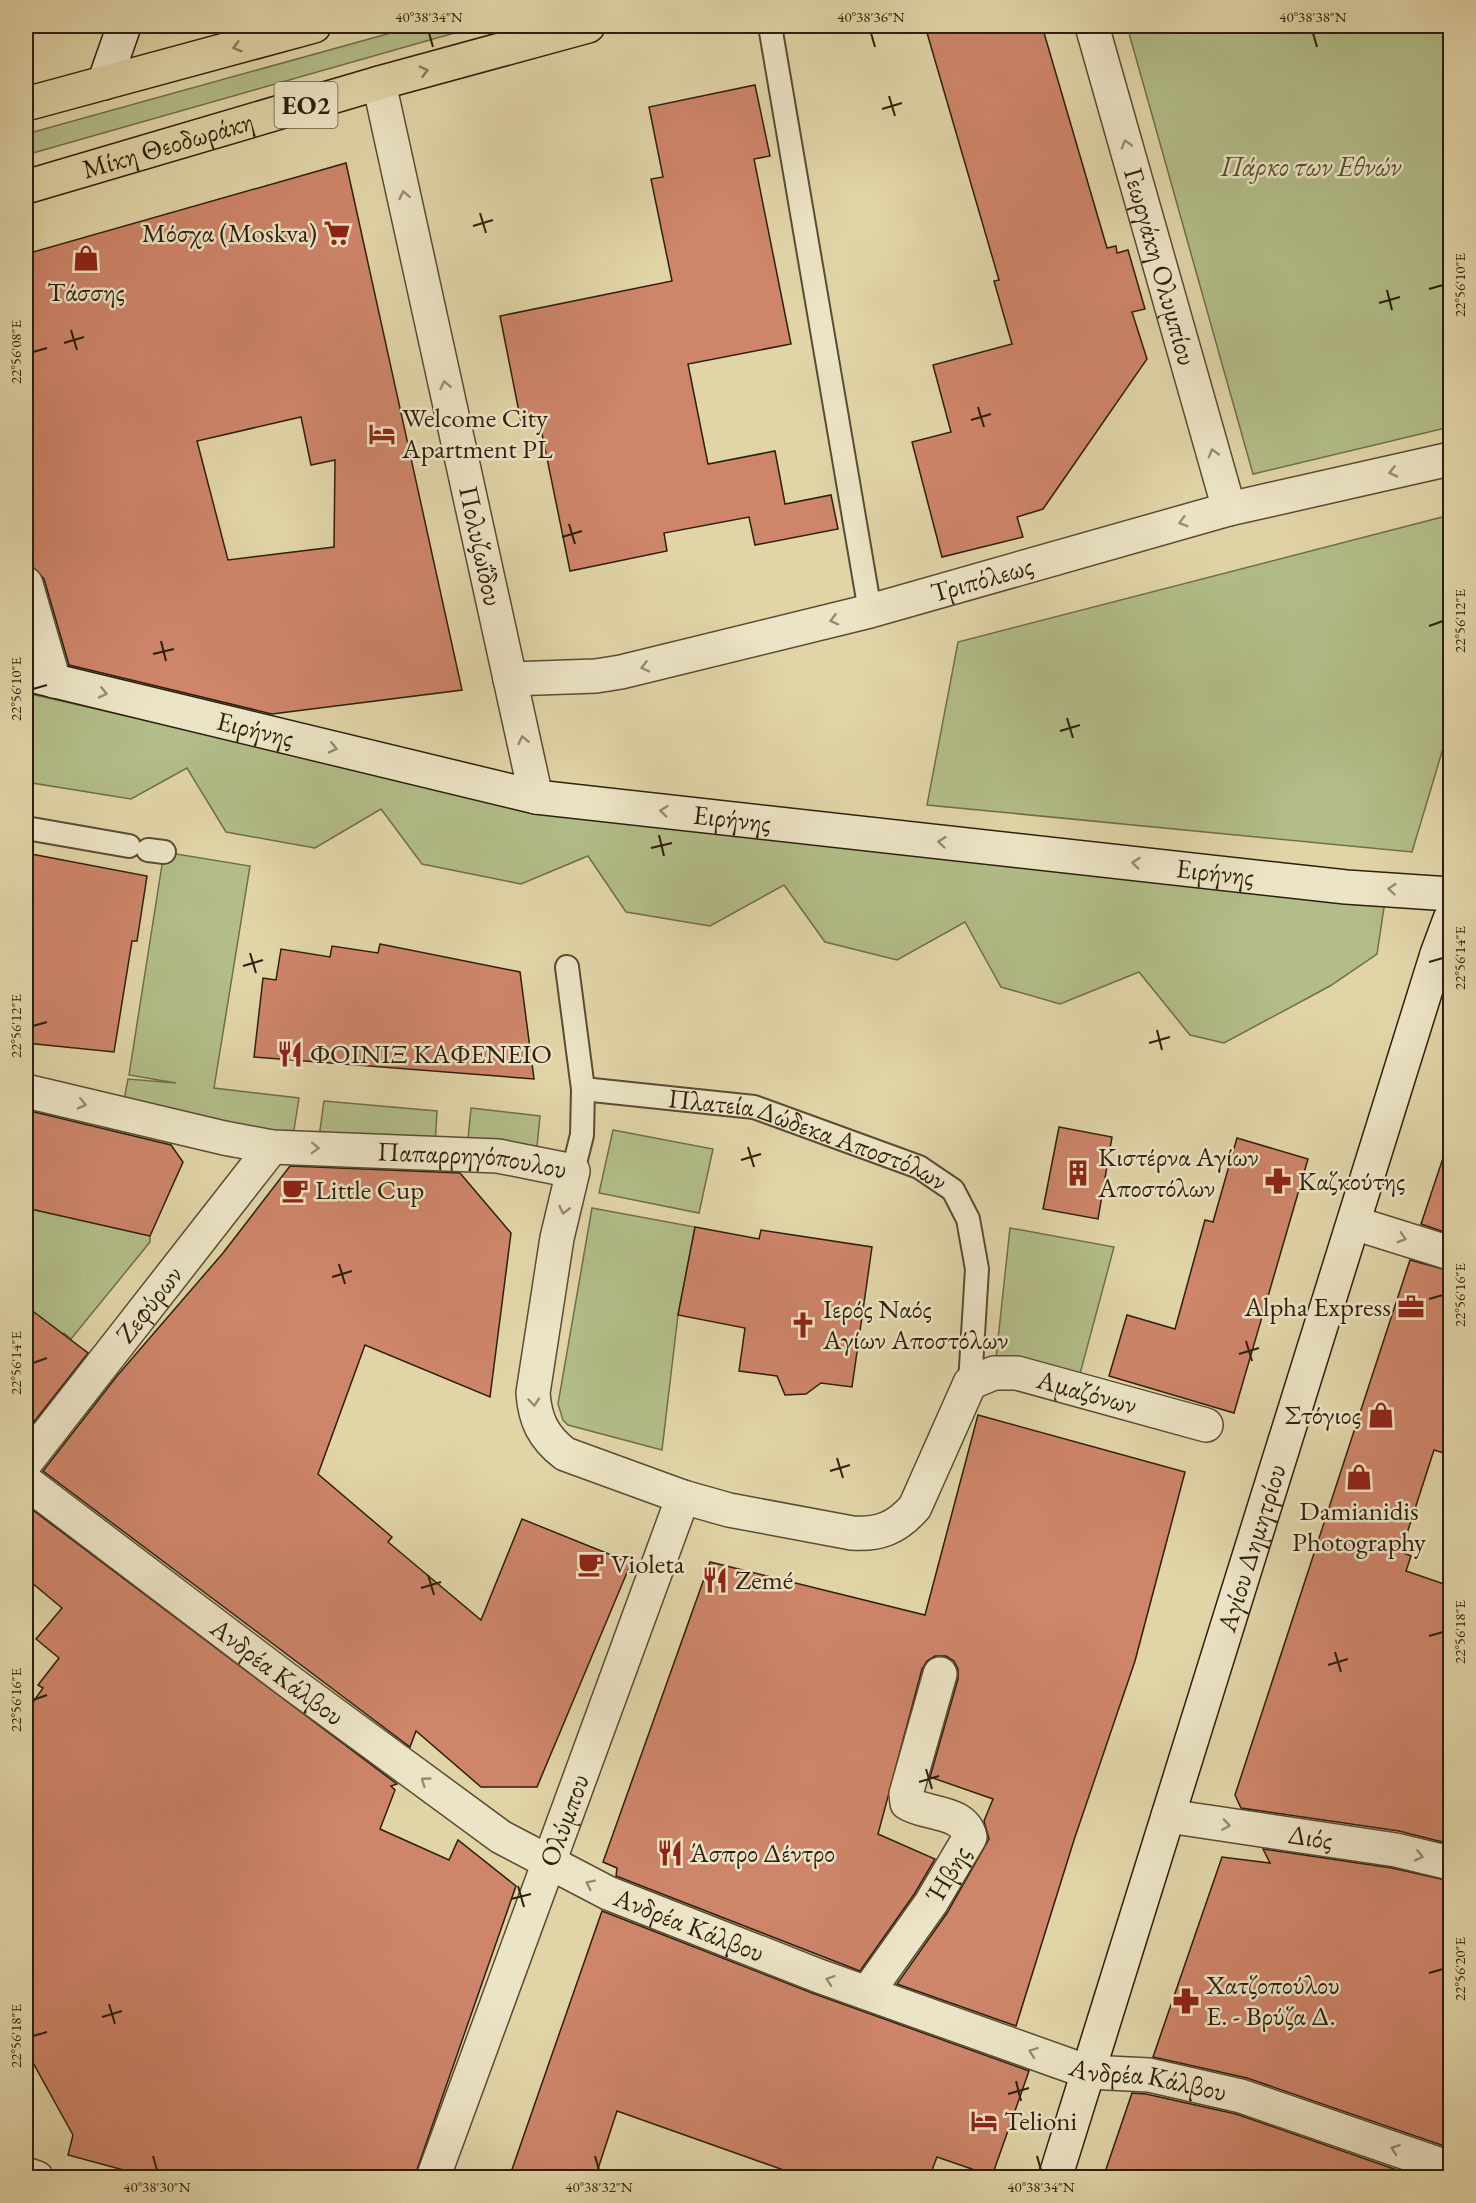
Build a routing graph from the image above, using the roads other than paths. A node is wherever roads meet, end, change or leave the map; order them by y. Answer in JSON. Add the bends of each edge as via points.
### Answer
{"nodes":[{"id":1,"x":124,"y":26,"type":"edge"},
{"id":2,"x":314,"y":26,"type":"edge"},
{"id":3,"x":588,"y":26,"type":"edge"},
{"id":4,"x":770,"y":26,"type":"edge"},
{"id":5,"x":1092,"y":26,"type":"edge"},
{"id":6,"x":104,"y":83,"type":"junction"},
{"id":7,"x":379,"y":83,"type":"junction"},
{"id":8,"x":26,"y":104,"type":"edge"},
{"id":9,"x":26,"y":187,"type":"edge"},
{"id":10,"x":1450,"y":459,"type":"edge"},
{"id":11,"x":1229,"y":509,"type":"junction"},
{"id":12,"x":26,"y":584,"type":"edge"},
{"id":13,"x":870,"y":611,"type":"junction"},
{"id":14,"x":40,"y":678,"type":"edge"},
{"id":15,"x":510,"y":679,"type":"junction"},
{"id":16,"x":536,"y":797,"type":"junction"},
{"id":17,"x":26,"y":828,"type":"edge"},
{"id":18,"x":147,"y":849,"type":"dead end"},
{"id":19,"x":1450,"y":894,"type":"edge"},
{"id":20,"x":1450,"y":919,"type":"edge"},
{"id":21,"x":567,"y":967,"type":"dead end"},
{"id":22,"x":583,"y":1089,"type":"junction"},
{"id":23,"x":26,"y":1091,"type":"edge"},
{"id":24,"x":272,"y":1147,"type":"junction"},
{"id":25,"x":573,"y":1171,"type":"junction"},
{"id":26,"x":1354,"y":1223,"type":"junction"},
{"id":27,"x":1450,"y":1253,"type":"edge"},
{"id":28,"x":969,"y":1383,"type":"junction"},
{"id":29,"x":1206,"y":1425,"type":"dead end"},
{"id":30,"x":26,"y":1462,"type":"edge"},
{"id":31,"x":26,"y":1482,"type":"edge"},
{"id":32,"x":683,"y":1497,"type":"junction"},
{"id":33,"x":940,"y":1674,"type":"dead end"},
{"id":34,"x":1168,"y":1816,"type":"junction"},
{"id":35,"x":1450,"y":1863,"type":"edge"},
{"id":36,"x":549,"y":1864,"type":"junction"},
{"id":37,"x":867,"y":1993,"type":"junction"},
{"id":38,"x":1088,"y":2072,"type":"junction"},
{"id":39,"x":1450,"y":2168,"type":"edge"},
{"id":40,"x":26,"y":2174,"type":"edge"},
{"id":41,"x":37,"y":2178,"type":"edge"},
{"id":42,"x":433,"y":2178,"type":"edge"},
{"id":43,"x":1055,"y":2178,"type":"edge"}],
"edges":[{"from":1,"to":6,"type":"street"},
{"from":2,"to":6,"type":"highway","one_way":true},
{"from":7,"to":3,"type":"highway","name":"Μίκη Θεοδωράκη","number":"ΕΟ2","one_way":true},
{"from":4,"to":13,"type":"lane"},
{"from":11,"to":5,"type":"street","name":"Γεωργάκη Ολυμπίου","one_way":true},
{"from":6,"to":8,"type":"highway"},
{"from":7,"to":9,"type":"highway","name":"Μίκη Θεοδωράκη","number":"ΕΟ2"},
{"from":15,"to":7,"type":"street","name":"Πολυζωΐδου","one_way":true},
{"from":10,"to":11,"type":"street","name":"Τριπόλεως","one_way":true},
{"from":11,"to":13,"type":"street","name":"Τριπόλεως","one_way":true},
{"from":12,"to":14,"type":"street"},
{"from":13,"to":15,"type":"street","name":"Τριπόλεως","one_way":true,"via":[[621,672]]},
{"from":14,"to":16,"type":"street","name":"Ειρήνης","one_way":true},
{"from":16,"to":15,"type":"street","name":"Πολυζωΐδου","one_way":true},
{"from":19,"to":16,"type":"street","name":"Ειρήνης","one_way":true,"via":[[1346,886]]},
{"from":17,"to":18,"type":"lane"},
{"from":20,"to":26,"type":"street","name":"Αγίου Δημητρίου"},
{"from":21,"to":22,"type":"lane"},
{"from":22,"to":25,"type":"lane","via":[[582,1135]]},
{"from":22,"to":28,"type":"lane","name":"Πλατεία Δώδεκα Αποστόλων","via":[[754,1107],[919,1167],[953,1190],[968,1219],[977,1269]]},
{"from":23,"to":24,"type":"street","name":"Παπαρρηγόπουλου","one_way":true},
{"from":24,"to":25,"type":"street","name":"Παπαρρηγόπουλου","one_way":true,"via":[[498,1156]]},
{"from":24,"to":30,"type":"street","name":"Ζεφύρων"},
{"from":25,"to":32,"type":"street","name":"Παπαρρηγόπουλου","one_way":true,"via":[[557,1238],[533,1393],[537,1419],[550,1443],[565,1454]]},
{"from":26,"to":27,"type":"street","one_way":true},
{"from":26,"to":34,"type":"street","name":"Αγίου Δημητρίου"},
{"from":28,"to":29,"type":"street","name":"Αμαζόνων","via":[[994,1373],[1017,1373]]},
{"from":28,"to":32,"type":"street","name":"Πλατεία Δώδεκα Αποστόλων","via":[[915,1507],[903,1521],[887,1530],[852,1533],[729,1510]]},
{"from":36,"to":31,"type":"street","name":"Ανδρέα Κάλβου","one_way":true,"via":[[482,1823]]},
{"from":32,"to":36,"type":"street","name":"Ολύμπου"},
{"from":33,"to":37,"type":"street","name":"Ήβης","via":[[906,1794],[907,1803],[960,1820],[970,1837],[931,1903]]},
{"from":34,"to":35,"type":"street","name":"Διός","one_way":true,"via":[[1396,1850]]},
{"from":34,"to":38,"type":"street","name":"Αγίου Δημητρίου"},
{"from":37,"to":36,"type":"street","name":"Ανδρέα Κάλβου","one_way":true,"via":[[608,1893]]},
{"from":36,"to":42,"type":"street","name":"Ολύμπου"},
{"from":38,"to":37,"type":"street","name":"Ανδρέα Κάλβου","one_way":true},
{"from":39,"to":38,"type":"street","name":"Ανδρέα Κάλβου","one_way":true,"via":[[1241,2096],[1149,2075]]},
{"from":38,"to":43,"type":"street","name":"Αγίου Δημητρίου"},
{"from":40,"to":41,"type":"street"}]}
